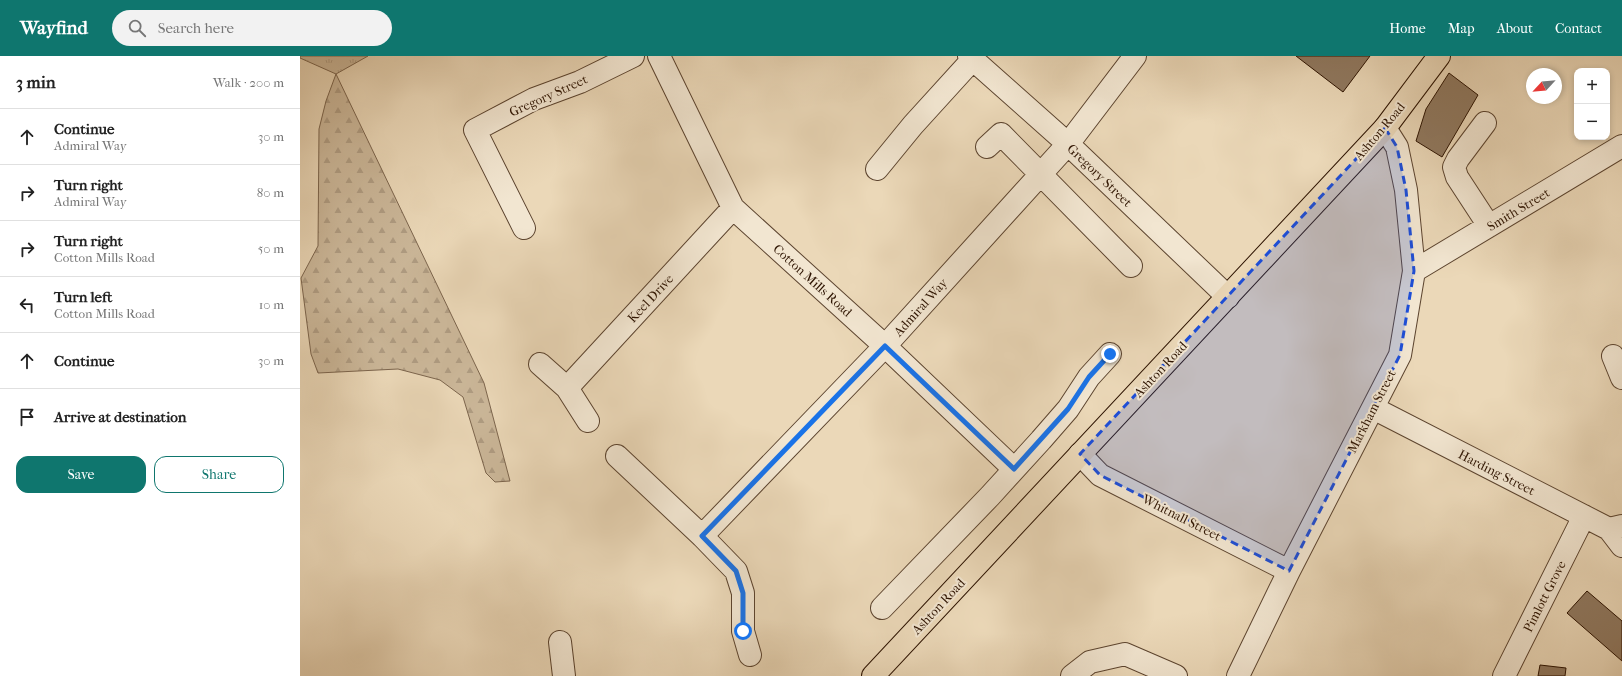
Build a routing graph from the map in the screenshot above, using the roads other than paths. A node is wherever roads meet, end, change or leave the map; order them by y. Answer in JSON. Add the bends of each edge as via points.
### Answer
{"nodes":[{"id":1,"x":633,"y":56,"type":"edge"},
{"id":2,"x":659,"y":56,"type":"edge"},
{"id":3,"x":1135,"y":56,"type":"edge"},
{"id":4,"x":1439,"y":56,"type":"edge"},
{"id":5,"x":971,"y":58,"type":"edge"},
{"id":6,"x":1485,"y":123,"type":"dead end"},
{"id":7,"x":1385,"y":128,"type":"junction"},
{"id":8,"x":1068,"y":144,"type":"junction"},
{"id":9,"x":1622,"y":146,"type":"edge"},
{"id":10,"x":987,"y":147,"type":"dead end"},
{"id":11,"x":877,"y":169,"type":"dead end"},
{"id":12,"x":1040,"y":174,"type":"junction"},
{"id":13,"x":733,"y":208,"type":"junction"},
{"id":14,"x":1489,"y":226,"type":"junction"},
{"id":15,"x":524,"y":228,"type":"dead end"},
{"id":16,"x":1131,"y":266,"type":"dead end"},
{"id":17,"x":1414,"y":271,"type":"junction"},
{"id":18,"x":1228,"y":297,"type":"junction"},
{"id":19,"x":885,"y":346,"type":"junction"},
{"id":20,"x":1110,"y":354,"type":"dead end"},
{"id":21,"x":1613,"y":356,"type":"dead end"},
{"id":22,"x":540,"y":364,"type":"dead end"},
{"id":23,"x":1622,"y":378,"type":"edge"},
{"id":24,"x":567,"y":388,"type":"junction"},
{"id":25,"x":1373,"y":408,"type":"junction"},
{"id":26,"x":588,"y":420,"type":"dead end"},
{"id":27,"x":1080,"y":454,"type":"junction"},
{"id":28,"x":617,"y":456,"type":"dead end"},
{"id":29,"x":1014,"y":469,"type":"junction"},
{"id":30,"x":1584,"y":516,"type":"junction"},
{"id":31,"x":1616,"y":528,"type":"edge"},
{"id":32,"x":702,"y":536,"type":"junction"},
{"id":33,"x":1622,"y":546,"type":"edge"},
{"id":34,"x":1289,"y":571,"type":"junction"},
{"id":35,"x":882,"y":608,"type":"dead end"},
{"id":36,"x":560,"y":642,"type":"dead end"},
{"id":37,"x":750,"y":655,"type":"dead end"},
{"id":38,"x":564,"y":676,"type":"edge"},
{"id":39,"x":873,"y":676,"type":"edge"},
{"id":40,"x":1072,"y":676,"type":"edge"},
{"id":41,"x":1176,"y":676,"type":"edge"},
{"id":42,"x":1238,"y":676,"type":"edge"},
{"id":43,"x":1504,"y":676,"type":"edge"}],
"edges":[{"from":1,"to":15,"type":"street","name":"Gregory Street","via":[[580,82],[534,99],[475,130]]},
{"from":2,"to":13,"type":"street","name":"Cotton Mills Road"},
{"from":3,"to":8,"type":"street","name":"Admiral Way"},
{"from":4,"to":7,"type":"main road","name":"Ashton Road"},
{"from":5,"to":8,"type":"street","name":"Gregory Street"},
{"from":5,"to":11,"type":"street"},
{"from":6,"to":14,"type":"street","via":[[1454,167],[1459,180]]},
{"from":7,"to":17,"type":"street","name":"Markham Street","via":[[1397,147],[1406,190]]},
{"from":7,"to":18,"type":"main road","name":"Ashton Road"},
{"from":8,"to":12,"type":"street","name":"Admiral Way"},
{"from":8,"to":18,"type":"street","name":"Gregory Street"},
{"from":9,"to":14,"type":"street","name":"Smith Street"},
{"from":10,"to":12,"type":"street","via":[[1001,134]]},
{"from":12,"to":16,"type":"street"},
{"from":12,"to":19,"type":"street","name":"Admiral Way"},
{"from":13,"to":19,"type":"street","name":"Cotton Mills Road"},
{"from":13,"to":24,"type":"street","name":"Keel Drive"},
{"from":14,"to":17,"type":"street","name":"Smith Street"},
{"from":17,"to":25,"type":"street","name":"Markham Street","via":[[1400,355]]},
{"from":18,"to":27,"type":"main road","name":"Ashton Road"},
{"from":19,"to":29,"type":"street","name":"Cotton Mills Road"},
{"from":19,"to":32,"type":"street","name":"Admiral Way"},
{"from":20,"to":29,"type":"street","via":[[1089,377],[1068,409]]},
{"from":21,"to":23,"type":"street"},
{"from":22,"to":24,"type":"street"},
{"from":24,"to":26,"type":"street"},
{"from":25,"to":30,"type":"street","name":"Harding Street"},
{"from":25,"to":34,"type":"street","name":"Markham Street"},
{"from":27,"to":34,"type":"street","name":"Whitnall Street","via":[[1100,475]]},
{"from":27,"to":39,"type":"main road","name":"Ashton Road"},
{"from":28,"to":32,"type":"street"},
{"from":29,"to":35,"type":"street"},
{"from":30,"to":31,"type":"street","name":"Harding Street"},
{"from":30,"to":43,"type":"street","name":"Pimlott Grove"},
{"from":31,"to":33,"type":"street"},
{"from":32,"to":37,"type":"street","via":[[736,571],[743,593],[743,631]]},
{"from":34,"to":42,"type":"street","name":"Markham Street"},
{"from":36,"to":38,"type":"street"},
{"from":40,"to":41,"type":"street","via":[[1090,662],[1125,654]]}]}
